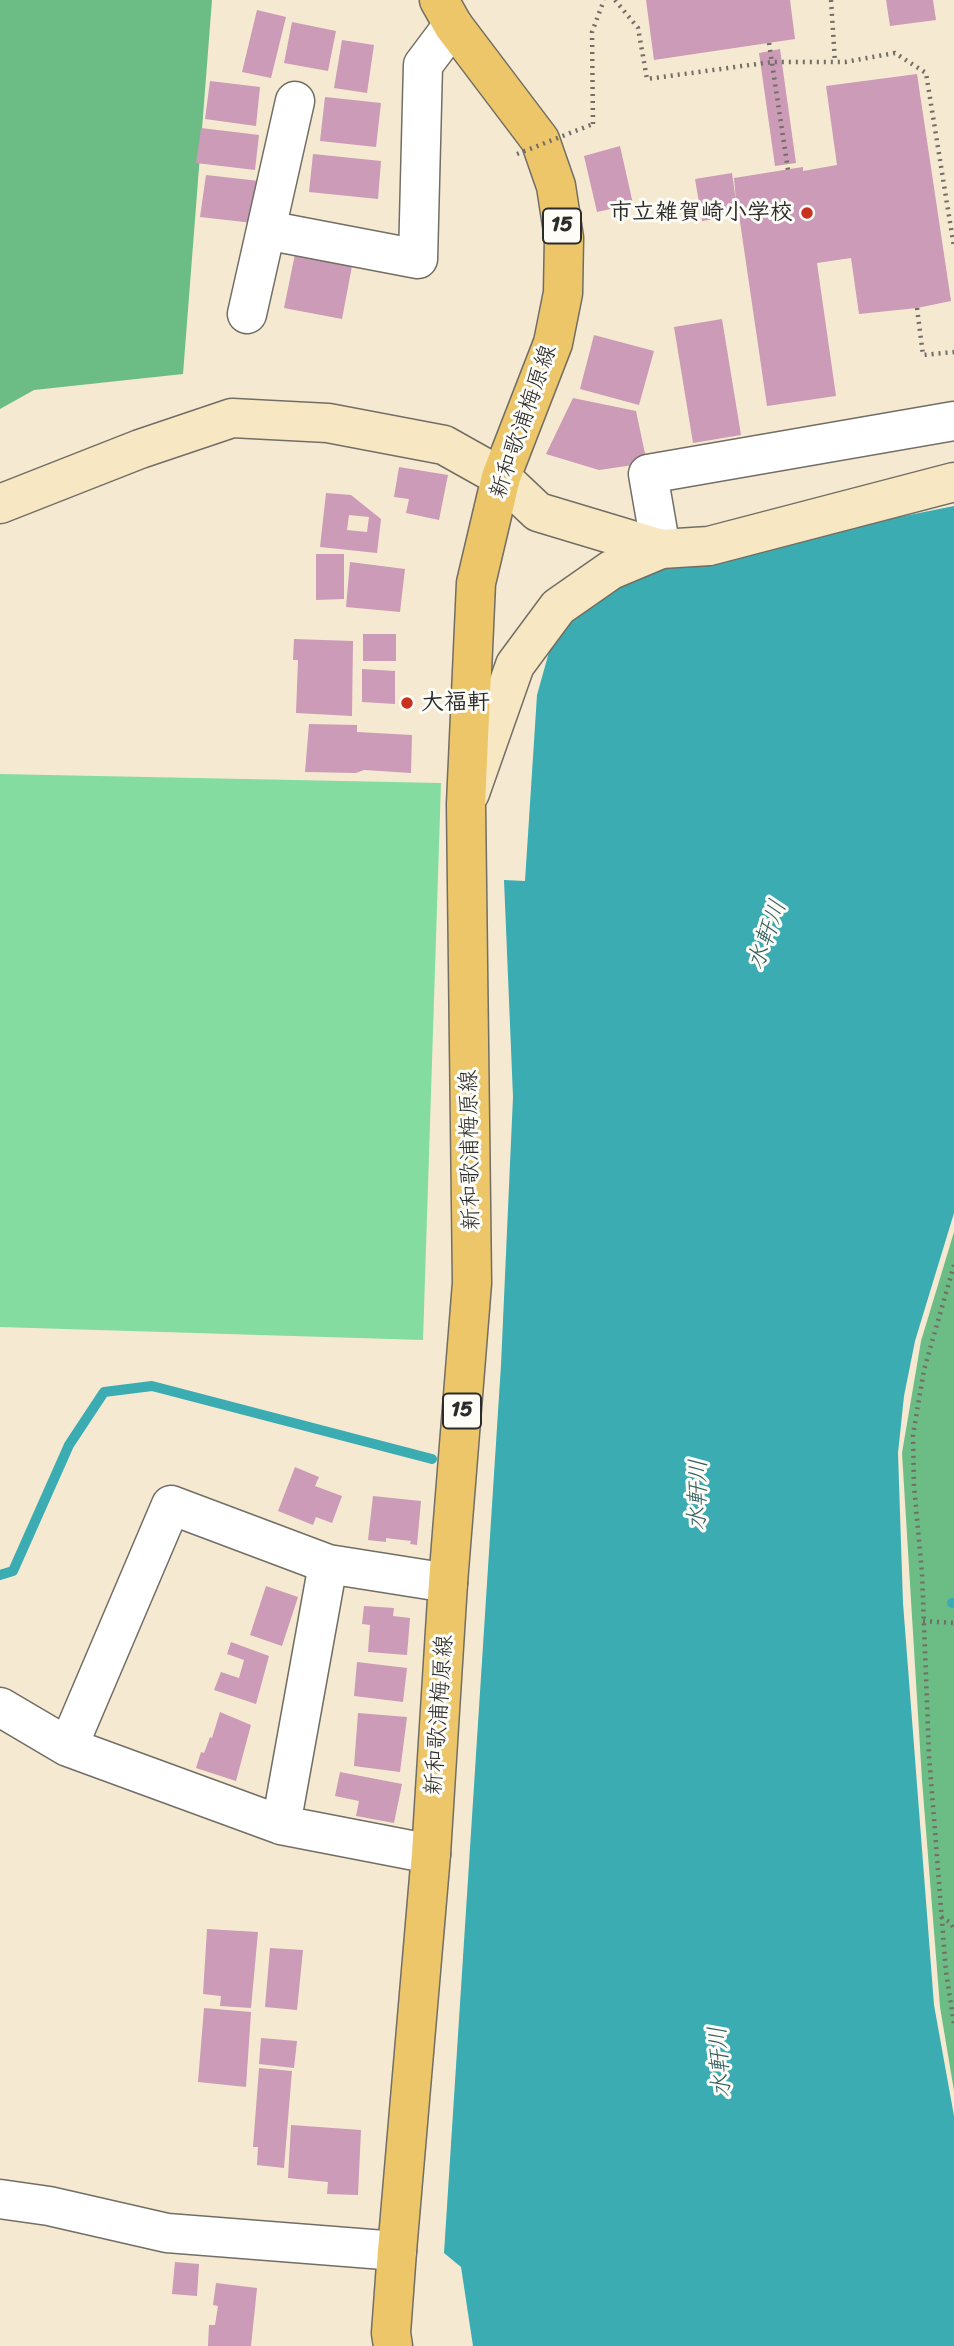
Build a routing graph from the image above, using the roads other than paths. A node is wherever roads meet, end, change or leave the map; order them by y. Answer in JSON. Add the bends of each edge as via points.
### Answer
{"nodes":[{"id":1,"x":446,"y":13,"type":"edge"},
{"id":2,"x":295,"y":101,"type":"dead end"},
{"id":3,"x":266,"y":230,"type":"junction"},
{"id":4,"x":247,"y":314,"type":"dead end"},
{"id":5,"x":954,"y":421,"type":"edge"},
{"id":6,"x":501,"y":477,"type":"junction"},
{"id":7,"x":954,"y":482,"type":"edge"},
{"id":8,"x":0,"y":504,"type":"edge"},
{"id":9,"x":661,"y":549,"type":"junction"},
{"id":10,"x":466,"y":804,"type":"junction"},
{"id":11,"x":328,"y":1564,"type":"junction"},
{"id":12,"x":448,"y":1583,"type":"junction"},
{"id":13,"x":0,"y":1707,"type":"edge"},
{"id":14,"x":68,"y":1747,"type":"junction"},
{"id":15,"x":281,"y":1825,"type":"junction"},
{"id":16,"x":431,"y":1854,"type":"junction"},
{"id":17,"x":0,"y":2199,"type":"edge"},
{"id":18,"x":397,"y":2251,"type":"junction"},
{"id":19,"x":393,"y":2346,"type":"edge"}],
"edges":[{"from":1,"to":3,"type":"street","via":[[423,65],[418,259]]},
{"from":1,"to":6,"type":"main road","name":"新和歌浦梅原線","number":"15","via":[[540,140],[556,186],[564,238],[563,293],[553,342]]},
{"from":2,"to":3,"type":"street"},
{"from":3,"to":4,"type":"street"},
{"from":5,"to":9,"type":"street","via":[[648,474]]},
{"from":6,"to":8,"type":"street","via":[[444,445],[328,423],[232,418]]},
{"from":6,"to":9,"type":"street","via":[[538,512]]},
{"from":6,"to":10,"type":"main road","name":"新和歌浦梅原線","number":"15","via":[[476,583]]},
{"from":7,"to":9,"type":"street","via":[[709,546]]},
{"from":9,"to":10,"type":"street","via":[[611,570],[558,607],[515,665]]},
{"from":10,"to":12,"type":"main road","name":"新和歌浦梅原線","number":"15","via":[[472,1283]]},
{"from":11,"to":12,"type":"street"},
{"from":11,"to":14,"type":"street","via":[[171,1505]]},
{"from":11,"to":15,"type":"street"},
{"from":12,"to":16,"type":"main road","name":"新和歌浦梅原線","number":"15"},
{"from":13,"to":14,"type":"street"},
{"from":14,"to":15,"type":"street"},
{"from":15,"to":16,"type":"street"},
{"from":16,"to":18,"type":"main road","name":"新和歌浦梅原線","number":"15"},
{"from":17,"to":18,"type":"street","via":[[167,2234]]},
{"from":18,"to":19,"type":"main road","name":"新和歌浦梅原線","number":"15"}]}
